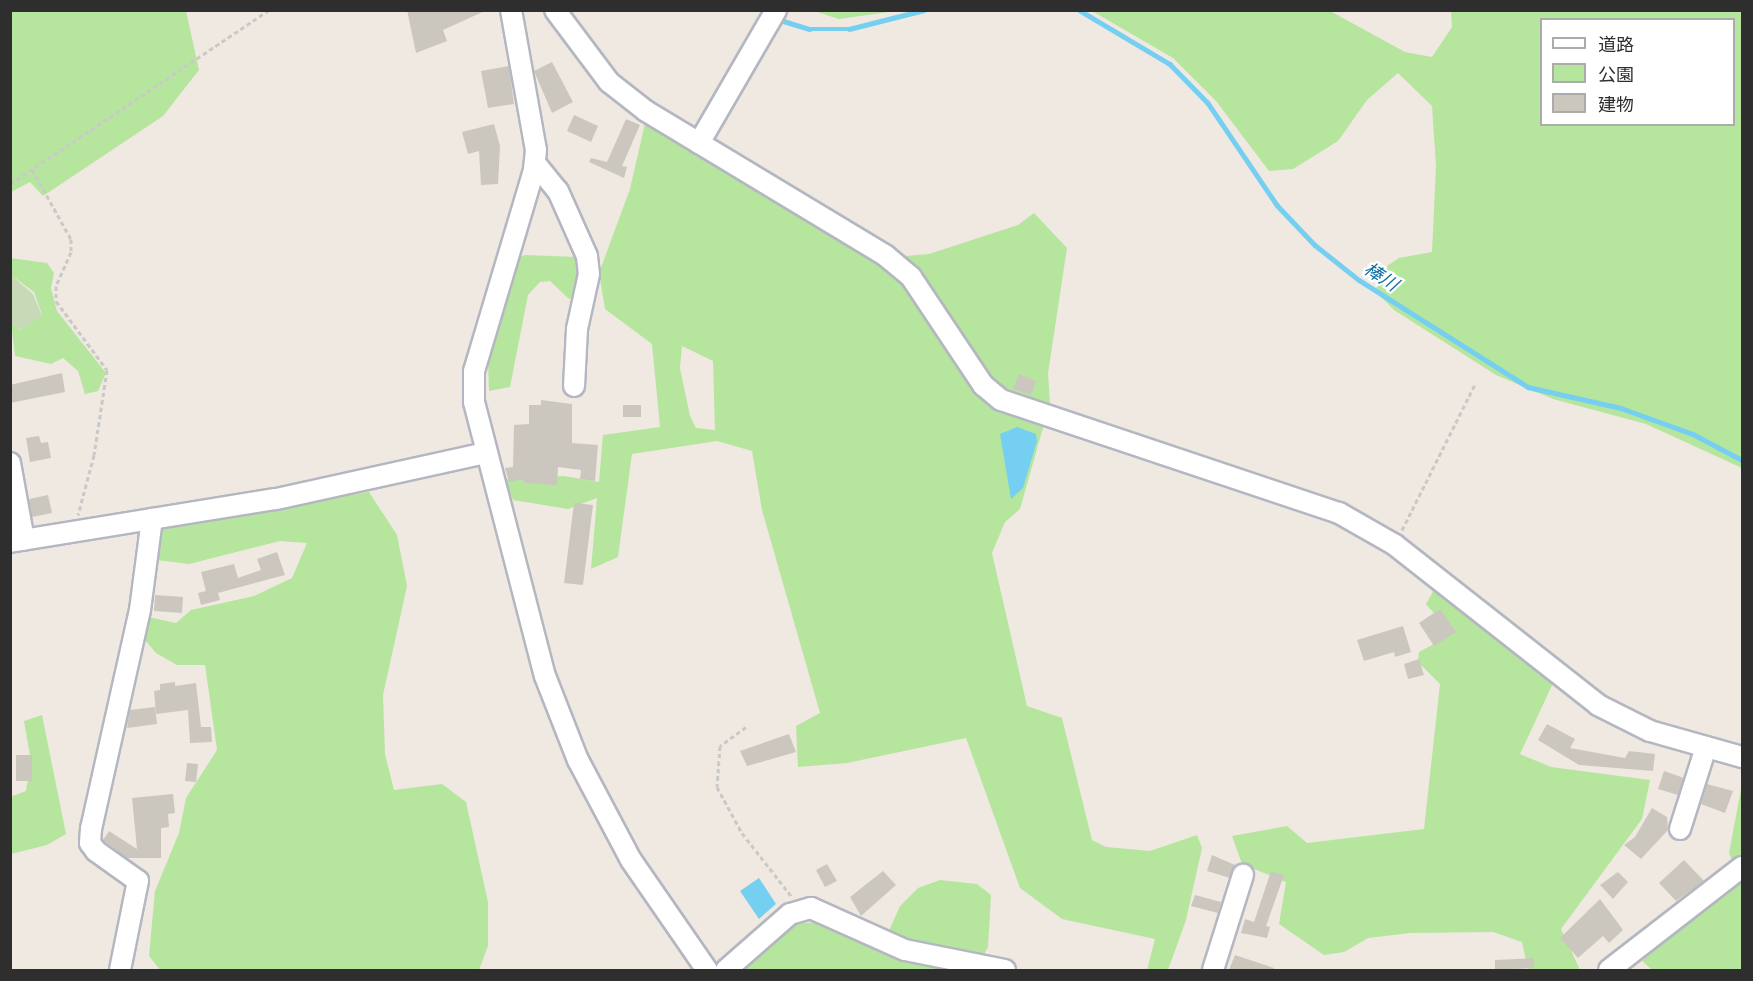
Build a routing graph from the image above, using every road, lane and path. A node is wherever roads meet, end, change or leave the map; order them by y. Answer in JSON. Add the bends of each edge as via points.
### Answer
{"nodes":[{"id":1,"x":269,"y":10,"type":"edge"},
{"id":2,"x":511,"y":10,"type":"edge"},
{"id":3,"x":555,"y":10,"type":"edge"},
{"id":4,"x":776,"y":10,"type":"edge"},
{"id":5,"x":699,"y":143,"type":"junction"},
{"id":6,"x":535,"y":163,"type":"junction"},
{"id":7,"x":32,"y":169,"type":"junction"},
{"id":8,"x":10,"y":184,"type":"edge"},
{"id":9,"x":1476,"y":382,"type":"dead end"},
{"id":10,"x":574,"y":386,"type":"dead end"},
{"id":11,"x":486,"y":453,"type":"junction"},
{"id":12,"x":10,"y":463,"type":"edge"},
{"id":13,"x":152,"y":519,"type":"junction"},
{"id":14,"x":75,"y":532,"type":"junction"},
{"id":15,"x":17,"y":541,"type":"edge"},
{"id":16,"x":1395,"y":545,"type":"junction"},
{"id":17,"x":746,"y":727,"type":"dead end"},
{"id":18,"x":1706,"y":747,"type":"junction"},
{"id":19,"x":1743,"y":757,"type":"edge"},
{"id":20,"x":1680,"y":829,"type":"dead end"},
{"id":21,"x":1743,"y":867,"type":"edge"},
{"id":22,"x":1242,"y":875,"type":"dead end"},
{"id":23,"x":800,"y":908,"type":"junction"},
{"id":24,"x":120,"y":970,"type":"edge"},
{"id":25,"x":707,"y":970,"type":"edge"},
{"id":26,"x":726,"y":970,"type":"edge"},
{"id":27,"x":1005,"y":970,"type":"edge"},
{"id":28,"x":1213,"y":970,"type":"edge"},
{"id":29,"x":1609,"y":970,"type":"edge"}],
"edges":[{"from":1,"to":7,"type":"path"},
{"from":2,"to":6,"type":"street"},
{"from":3,"to":5,"type":"street","via":[[609,82],[646,111]]},
{"from":4,"to":5,"type":"street"},
{"from":5,"to":16,"type":"street","via":[[886,256],[911,277],[983,385],[1001,400],[1294,495],[1339,513]]},
{"from":6,"to":10,"type":"street","via":[[558,191],[587,256],[589,274],[577,328]]},
{"from":6,"to":11,"type":"street","via":[[474,372],[474,402]]},
{"from":7,"to":8,"type":"path"},
{"from":7,"to":14,"type":"path","via":[[71,239],[71,252],[56,286],[56,301],[107,370]]},
{"from":9,"to":16,"type":"path"},
{"from":11,"to":13,"type":"street","via":[[276,499]]},
{"from":11,"to":25,"type":"street","via":[[545,676],[578,760],[631,860]]},
{"from":12,"to":15,"type":"street"},
{"from":13,"to":14,"type":"street"},
{"from":13,"to":24,"type":"street","via":[[140,610],[90,843],[138,881]]},
{"from":14,"to":15,"type":"street"},
{"from":16,"to":18,"type":"street","via":[[1598,705],[1625,721]]},
{"from":17,"to":23,"type":"path","via":[[720,746],[717,788],[742,833]]},
{"from":18,"to":19,"type":"street"},
{"from":18,"to":20,"type":"street"},
{"from":21,"to":29,"type":"street"},
{"from":22,"to":28,"type":"street"},
{"from":23,"to":26,"type":"street"},
{"from":23,"to":27,"type":"street","via":[[822,911],[905,950]]}]}
